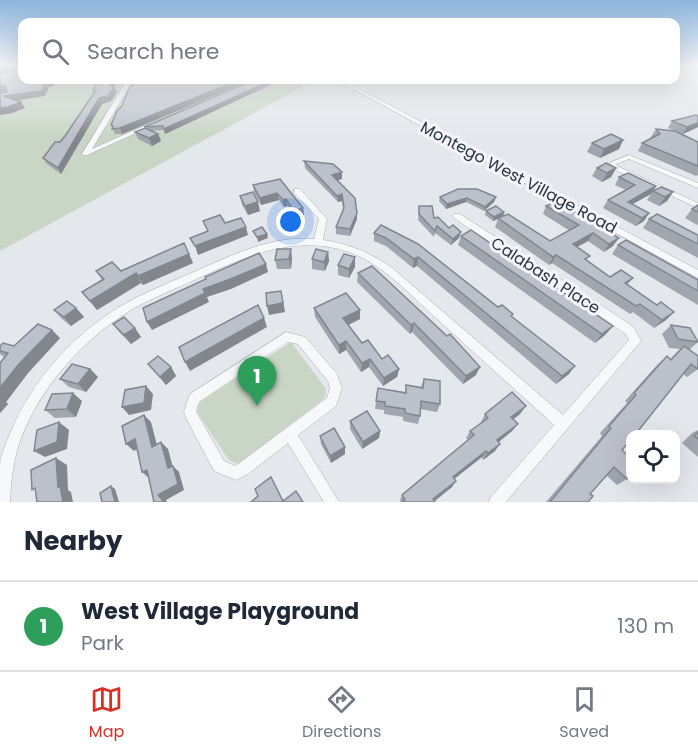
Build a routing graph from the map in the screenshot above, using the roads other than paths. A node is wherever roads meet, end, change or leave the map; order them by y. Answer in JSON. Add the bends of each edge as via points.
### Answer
{"nodes":[{"id":1,"x":125,"y":88,"type":"edge"},
{"id":2,"x":356,"y":88,"type":"edge"},
{"id":3,"x":158,"y":122,"type":"edge"},
{"id":4,"x":698,"y":186,"type":"edge"},
{"id":5,"x":297,"y":191,"type":"dead end"},
{"id":6,"x":696,"y":202,"type":"edge"},
{"id":7,"x":457,"y":216,"type":"dead end"},
{"id":8,"x":318,"y":241,"type":"junction"},
{"id":9,"x":698,"y":274,"type":"edge"},
{"id":10,"x":562,"y":423,"type":"junction"},
{"id":11,"x":290,"y":434,"type":"junction"},
{"id":12,"x":3,"y":502,"type":"edge"},
{"id":13,"x":332,"y":502,"type":"edge"},
{"id":14,"x":496,"y":502,"type":"edge"}],
"edges":[{"from":1,"to":3,"type":"street","via":[[85,154]]},
{"from":2,"to":9,"type":"street","name":"Montego West Village Road"},
{"from":4,"to":6,"type":"street","via":[[629,157],[613,163],[613,167]]},
{"from":5,"to":8,"type":"street","via":[[323,219]]},
{"from":7,"to":10,"type":"street","name":"Calabash Place","via":[[621,324],[633,336],[633,345]]},
{"from":8,"to":10,"type":"street","via":[[353,250],[390,272]]},
{"from":8,"to":12,"type":"street","via":[[281,243],[247,251],[126,308],[96,330],[64,357],[39,390],[13,436],[3,471]]},
{"from":10,"to":14,"type":"street"},
{"from":11,"to":11,"type":"street","via":[[243,469],[230,472],[219,466],[192,418],[192,404],[199,392],[286,337],[297,338],[333,378],[336,388],[332,402]]},
{"from":11,"to":13,"type":"street"}]}
